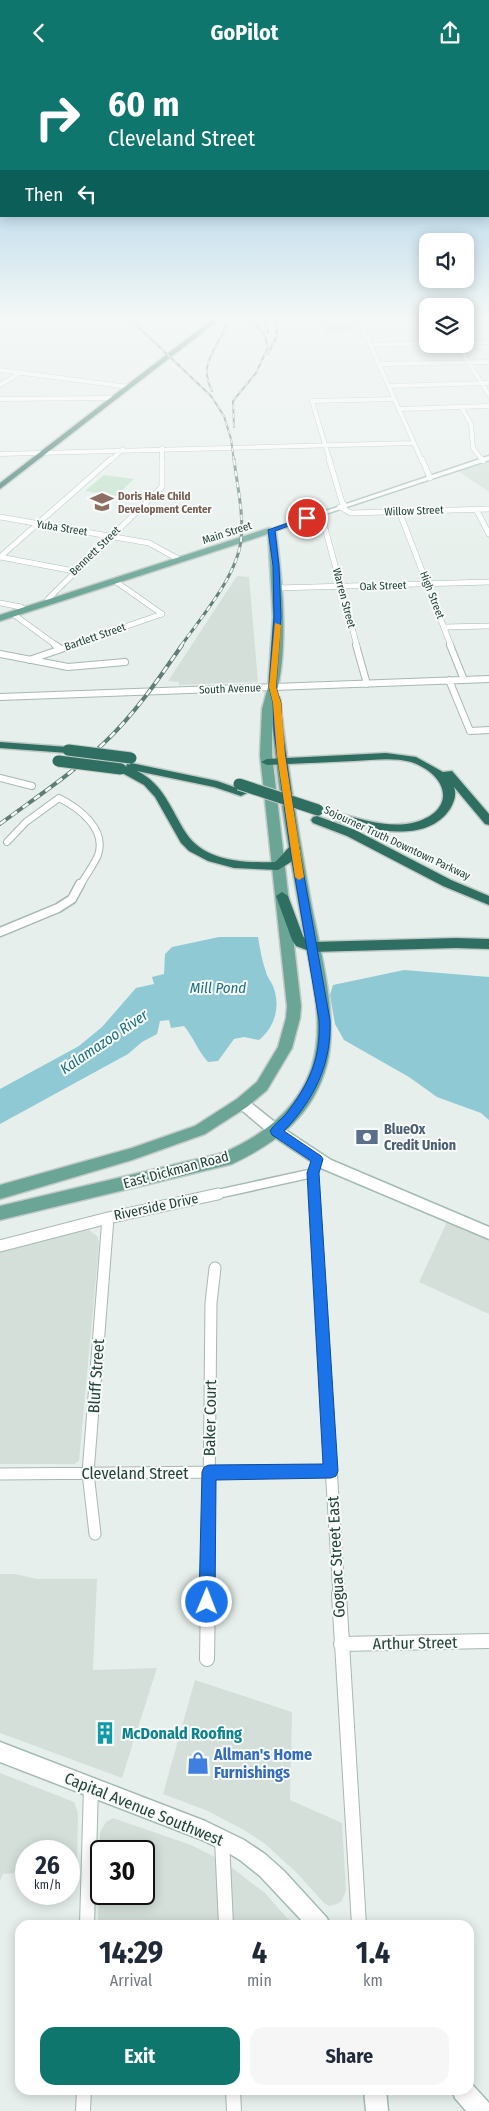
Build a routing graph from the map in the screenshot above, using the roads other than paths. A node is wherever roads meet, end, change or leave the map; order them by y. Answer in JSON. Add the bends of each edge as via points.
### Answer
{"nodes":[{"id":1,"x":95,"y":412,"type":"edge"},
{"id":2,"x":315,"y":412,"type":"edge"},
{"id":3,"x":400,"y":412,"type":"edge"},
{"id":4,"x":465,"y":412,"type":"edge"},
{"id":5,"x":413,"y":443,"type":"junction"},
{"id":6,"x":325,"y":445,"type":"junction"},
{"id":7,"x":123,"y":449,"type":"junction"},
{"id":8,"x":162,"y":449,"type":"junction"},
{"id":9,"x":44,"y":452,"type":"junction"},
{"id":10,"x":0,"y":454,"type":"edge"},
{"id":11,"x":486,"y":459,"type":"edge"},
{"id":12,"x":430,"y":478,"type":"junction"},
{"id":13,"x":0,"y":487,"type":"edge"},
{"id":14,"x":343,"y":506,"type":"junction"},
{"id":15,"x":476,"y":509,"type":"junction"},
{"id":16,"x":489,"y":509,"type":"edge"},
{"id":17,"x":399,"y":511,"type":"junction"},
{"id":18,"x":324,"y":513,"type":"junction"},
{"id":19,"x":0,"y":517,"type":"edge"},
{"id":20,"x":39,"y":524,"type":"junction"},
{"id":21,"x":272,"y":530,"type":"junction"},
{"id":22,"x":489,"y":534,"type":"edge"},
{"id":23,"x":111,"y":536,"type":"junction"},
{"id":24,"x":0,"y":557,"type":"edge"},
{"id":25,"x":180,"y":560,"type":"junction"},
{"id":26,"x":74,"y":571,"type":"junction"},
{"id":27,"x":115,"y":581,"type":"junction"},
{"id":28,"x":489,"y":583,"type":"edge"},
{"id":29,"x":427,"y":585,"type":"junction"},
{"id":30,"x":341,"y":587,"type":"junction"},
{"id":31,"x":277,"y":588,"type":"junction"},
{"id":32,"x":50,"y":602,"type":"junction"},
{"id":33,"x":0,"y":603,"type":"edge"},
{"id":34,"x":25,"y":610,"type":"junction"},
{"id":35,"x":13,"y":614,"type":"junction"},
{"id":36,"x":0,"y":618,"type":"edge"},
{"id":37,"x":489,"y":625,"type":"edge"},
{"id":38,"x":444,"y":627,"type":"junction"},
{"id":39,"x":61,"y":649,"type":"junction"},
{"id":40,"x":0,"y":654,"type":"edge"},
{"id":41,"x":29,"y":660,"type":"junction"},
{"id":42,"x":125,"y":663,"type":"dead end"},
{"id":43,"x":489,"y":679,"type":"edge"},
{"id":44,"x":449,"y":680,"type":"junction"},
{"id":45,"x":464,"y":680,"type":"junction"},
{"id":46,"x":367,"y":684,"type":"junction"},
{"id":47,"x":272,"y":687,"type":"junction"},
{"id":48,"x":0,"y":697,"type":"edge"},
{"id":49,"x":489,"y":730,"type":"edge"},
{"id":50,"x":0,"y":745,"type":"edge"},
{"id":51,"x":0,"y":753,"type":"edge"},
{"id":52,"x":62,"y":756,"type":"junction"},
{"id":53,"x":266,"y":758,"type":"junction"},
{"id":54,"x":281,"y":758,"type":"junction"},
{"id":55,"x":126,"y":764,"type":"junction"},
{"id":56,"x":0,"y":778,"type":"edge"},
{"id":57,"x":32,"y":786,"type":"dead end"},
{"id":58,"x":59,"y":798,"type":"joint"},
{"id":59,"x":317,"y":815,"type":"junction"},
{"id":60,"x":341,"y":818,"type":"junction"},
{"id":61,"x":489,"y":821,"type":"edge"},
{"id":62,"x":7,"y":842,"type":"dead end"},
{"id":63,"x":295,"y":848,"type":"junction"},
{"id":64,"x":278,"y":866,"type":"junction"},
{"id":65,"x":489,"y":891,"type":"edge"},
{"id":66,"x":282,"y":896,"type":"junction"},
{"id":67,"x":489,"y":901,"type":"edge"},
{"id":68,"x":0,"y":932,"type":"edge"},
{"id":69,"x":489,"y":944,"type":"edge"},
{"id":70,"x":312,"y":947,"type":"junction"},
{"id":71,"x":242,"y":1103,"type":"junction"},
{"id":72,"x":276,"y":1131,"type":"junction"},
{"id":73,"x":317,"y":1159,"type":"junction"},
{"id":74,"x":313,"y":1173,"type":"junction"},
{"id":75,"x":0,"y":1192,"type":"edge"},
{"id":76,"x":0,"y":1213,"type":"edge"},
{"id":77,"x":108,"y":1218,"type":"junction"},
{"id":78,"x":489,"y":1233,"type":"edge"},
{"id":79,"x":0,"y":1246,"type":"edge"},
{"id":80,"x":214,"y":1268,"type":"dead end"},
{"id":81,"x":331,"y":1471,"type":"junction"},
{"id":82,"x":209,"y":1472,"type":"junction"},
{"id":83,"x":88,"y":1473,"type":"junction"},
{"id":84,"x":0,"y":1474,"type":"edge"},
{"id":85,"x":96,"y":1534,"type":"dead end"},
{"id":86,"x":489,"y":1641,"type":"edge"},
{"id":87,"x":341,"y":1644,"type":"junction"},
{"id":88,"x":207,"y":1659,"type":"dead end"},
{"id":89,"x":0,"y":1752,"type":"edge"},
{"id":90,"x":91,"y":1787,"type":"junction"},
{"id":91,"x":222,"y":1840,"type":"junction"},
{"id":92,"x":87,"y":1920,"type":"edge"},
{"id":93,"x":226,"y":1920,"type":"edge"},
{"id":94,"x":316,"y":1920,"type":"edge"},
{"id":95,"x":359,"y":1920,"type":"edge"},
{"id":96,"x":84,"y":2095,"type":"edge"},
{"id":97,"x":233,"y":2095,"type":"edge"},
{"id":98,"x":375,"y":2095,"type":"edge"},
{"id":99,"x":468,"y":2095,"type":"edge"},
{"id":100,"x":83,"y":2111,"type":"edge"},
{"id":101,"x":234,"y":2111,"type":"edge"},
{"id":102,"x":377,"y":2111,"type":"edge"},
{"id":103,"x":482,"y":2111,"type":"edge"}],
"edges":[{"from":1,"to":9,"type":"highway"},
{"from":2,"to":6,"type":"street"},
{"from":3,"to":5,"type":"street"},
{"from":4,"to":11,"type":"street","via":[[470,424],[473,448]]},
{"from":5,"to":6,"type":"street"},
{"from":5,"to":12,"type":"street"},
{"from":6,"to":8,"type":"street"},
{"from":6,"to":14,"type":"street"},
{"from":7,"to":8,"type":"street"},
{"from":7,"to":9,"type":"street"},
{"from":7,"to":20,"type":"street"},
{"from":8,"to":23,"type":"street","name":"Bennett Street","via":[[162,487]]},
{"from":9,"to":10,"type":"street"},
{"from":9,"to":13,"type":"highway"},
{"from":11,"to":12,"type":"street","name":"Main Street"},
{"from":12,"to":14,"type":"street","name":"Main Street"},
{"from":14,"to":17,"type":"street","name":"Willow Street","via":[[346,512],[351,513]]},
{"from":14,"to":18,"type":"street","name":"Main Street"},
{"from":15,"to":16,"type":"street","name":"Willow Street"},
{"from":15,"to":17,"type":"street","name":"Willow Street"},
{"from":15,"to":22,"type":"street"},
{"from":17,"to":29,"type":"street","name":"High Street"},
{"from":18,"to":21,"type":"street","name":"Main Street"},
{"from":18,"to":30,"type":"street","name":"Warren Street","via":[[322,517]]},
{"from":19,"to":20,"type":"street","name":"Yuba Street"},
{"from":20,"to":23,"type":"street","name":"Yuba Street"},
{"from":20,"to":24,"type":"street"},
{"from":21,"to":25,"type":"main road","name":"Main Street"},
{"from":21,"to":31,"type":"main road","name":"East Dickman Road"},
{"from":23,"to":25,"type":"street","name":"Yuba Street","via":[[154,545]]},
{"from":23,"to":26,"type":"street","name":"Bennett Street"},
{"from":24,"to":26,"type":"street"},
{"from":25,"to":27,"type":"main road","name":"Main Street"},
{"from":26,"to":32,"type":"street","name":"Bennett Street","via":[[48,599]]},
{"from":27,"to":32,"type":"main road","name":"Main Street"},
{"from":27,"to":39,"type":"street","name":"Bartlett Street","via":[[162,614]]},
{"from":28,"to":29,"type":"street","name":"Oak Street"},
{"from":29,"to":30,"type":"street","name":"Oak Street"},
{"from":29,"to":38,"type":"street","name":"High Street"},
{"from":30,"to":31,"type":"street","name":"Oak Street"},
{"from":30,"to":46,"type":"street","name":"Warren Street"},
{"from":31,"to":47,"type":"main road","name":"East Dickman Road"},
{"from":32,"to":34,"type":"main road","name":"Main Street"},
{"from":33,"to":34,"type":"street"},
{"from":34,"to":35,"type":"main road","name":"Main Street"},
{"from":35,"to":36,"type":"main road","name":"Main Street"},
{"from":35,"to":39,"type":"street"},
{"from":37,"to":38,"type":"street"},
{"from":38,"to":45,"type":"street","name":"High Street"},
{"from":39,"to":41,"type":"street","name":"Bartlett Street"},
{"from":40,"to":41,"type":"street"},
{"from":41,"to":42,"type":"street","via":[[68,667]]},
{"from":43,"to":45,"type":"street","name":"South Avenue"},
{"from":44,"to":45,"type":"street","name":"South Avenue"},
{"from":44,"to":46,"type":"street","name":"South Avenue"},
{"from":44,"to":49,"type":"street","via":[[470,731]]},
{"from":46,"to":47,"type":"street","name":"South Avenue"},
{"from":47,"to":48,"type":"street","name":"South Avenue"},
{"from":47,"to":53,"type":"main road","name":"East Dickman Road","via":[[267,709]]},
{"from":47,"to":54,"type":"main road","name":"East Dickman Road","via":[[277,703]]},
{"from":50,"to":52,"type":"highway"},
{"from":51,"to":52,"type":"highway"},
{"from":52,"to":55,"type":"highway","bridge":true},
{"from":53,"to":54,"type":"highway"},
{"from":53,"to":64,"type":"main road","name":"East Dickman Road"},
{"from":54,"to":60,"type":"highway","via":[[386,756],[420,761],[446,779],[451,791],[446,809],[419,825],[383,828]]},
{"from":54,"to":61,"type":"highway","via":[[378,752],[418,756],[449,774]]},
{"from":54,"to":63,"type":"main road","name":"East Dickman Road"},
{"from":55,"to":59,"type":"highway","name":"Sojourner Truth Downtown Parkway","via":[[240,788]]},
{"from":55,"to":64,"type":"highway","via":[[156,789],[192,848],[220,861]]},
{"from":56,"to":57,"type":"street"},
{"from":58,"to":62,"type":"street","via":[[26,822]]},
{"from":58,"to":68,"type":"street","via":[[75,805],[94,826],[99,836],[98,854],[72,899],[58,909]]},
{"from":59,"to":60,"type":"highway","name":"Sojourner Truth Downtown Parkway"},
{"from":59,"to":67,"type":"highway","name":"Sojourner Truth Downtown Parkway","via":[[446,883]]},
{"from":60,"to":65,"type":"highway","name":"Sojourner Truth Downtown Parkway"},
{"from":63,"to":64,"type":"highway"},
{"from":63,"to":70,"type":"main road","name":"East Dickman Road"},
{"from":64,"to":66,"type":"main road","name":"East Dickman Road"},
{"from":66,"to":70,"type":"highway","via":[[297,937],[301,943]]},
{"from":66,"to":71,"type":"main road","name":"East Dickman Road","via":[[293,1018],[280,1059],[262,1086]]},
{"from":69,"to":70,"type":"highway"},
{"from":70,"to":72,"type":"main road","name":"East Dickman Road","via":[[325,1020],[323,1057],[315,1081]]},
{"from":71,"to":72,"type":"street"},
{"from":71,"to":75,"type":"main road","name":"East Dickman Road","via":[[200,1130],[170,1142]]},
{"from":72,"to":73,"type":"street"},
{"from":72,"to":76,"type":"main road","name":"East Dickman Road","via":[[226,1159]]},
{"from":73,"to":74,"type":"street","name":"Goguac Street East"},
{"from":73,"to":78,"type":"street"},
{"from":74,"to":77,"type":"street","name":"Riverside Drive"},
{"from":74,"to":81,"type":"street","name":"Goguac Street East"},
{"from":77,"to":79,"type":"street","name":"Riverside Drive"},
{"from":77,"to":83,"type":"street","name":"Bluff Street"},
{"from":80,"to":82,"type":"street","name":"Baker Court"},
{"from":81,"to":82,"type":"street","name":"Cleveland Street"},
{"from":81,"to":87,"type":"street","name":"Goguac Street East"},
{"from":82,"to":83,"type":"street","name":"Cleveland Street"},
{"from":82,"to":88,"type":"street","name":"Baker Court"},
{"from":83,"to":84,"type":"street","name":"Cleveland Street"},
{"from":83,"to":85,"type":"street","name":"Bluff Street"},
{"from":86,"to":87,"type":"street","name":"Arthur Street"},
{"from":87,"to":95,"type":"street","name":"Goguac Street East"},
{"from":89,"to":90,"type":"street","name":"Capital Avenue Southwest"},
{"from":90,"to":91,"type":"street","name":"Capital Avenue Southwest"},
{"from":90,"to":92,"type":"street"},
{"from":91,"to":93,"type":"street"},
{"from":91,"to":94,"type":"street","name":"Capital Avenue Southwest","via":[[276,1876]]},
{"from":96,"to":100,"type":"street"},
{"from":97,"to":101,"type":"street"},
{"from":98,"to":102,"type":"street"},
{"from":99,"to":103,"type":"street"}]}
